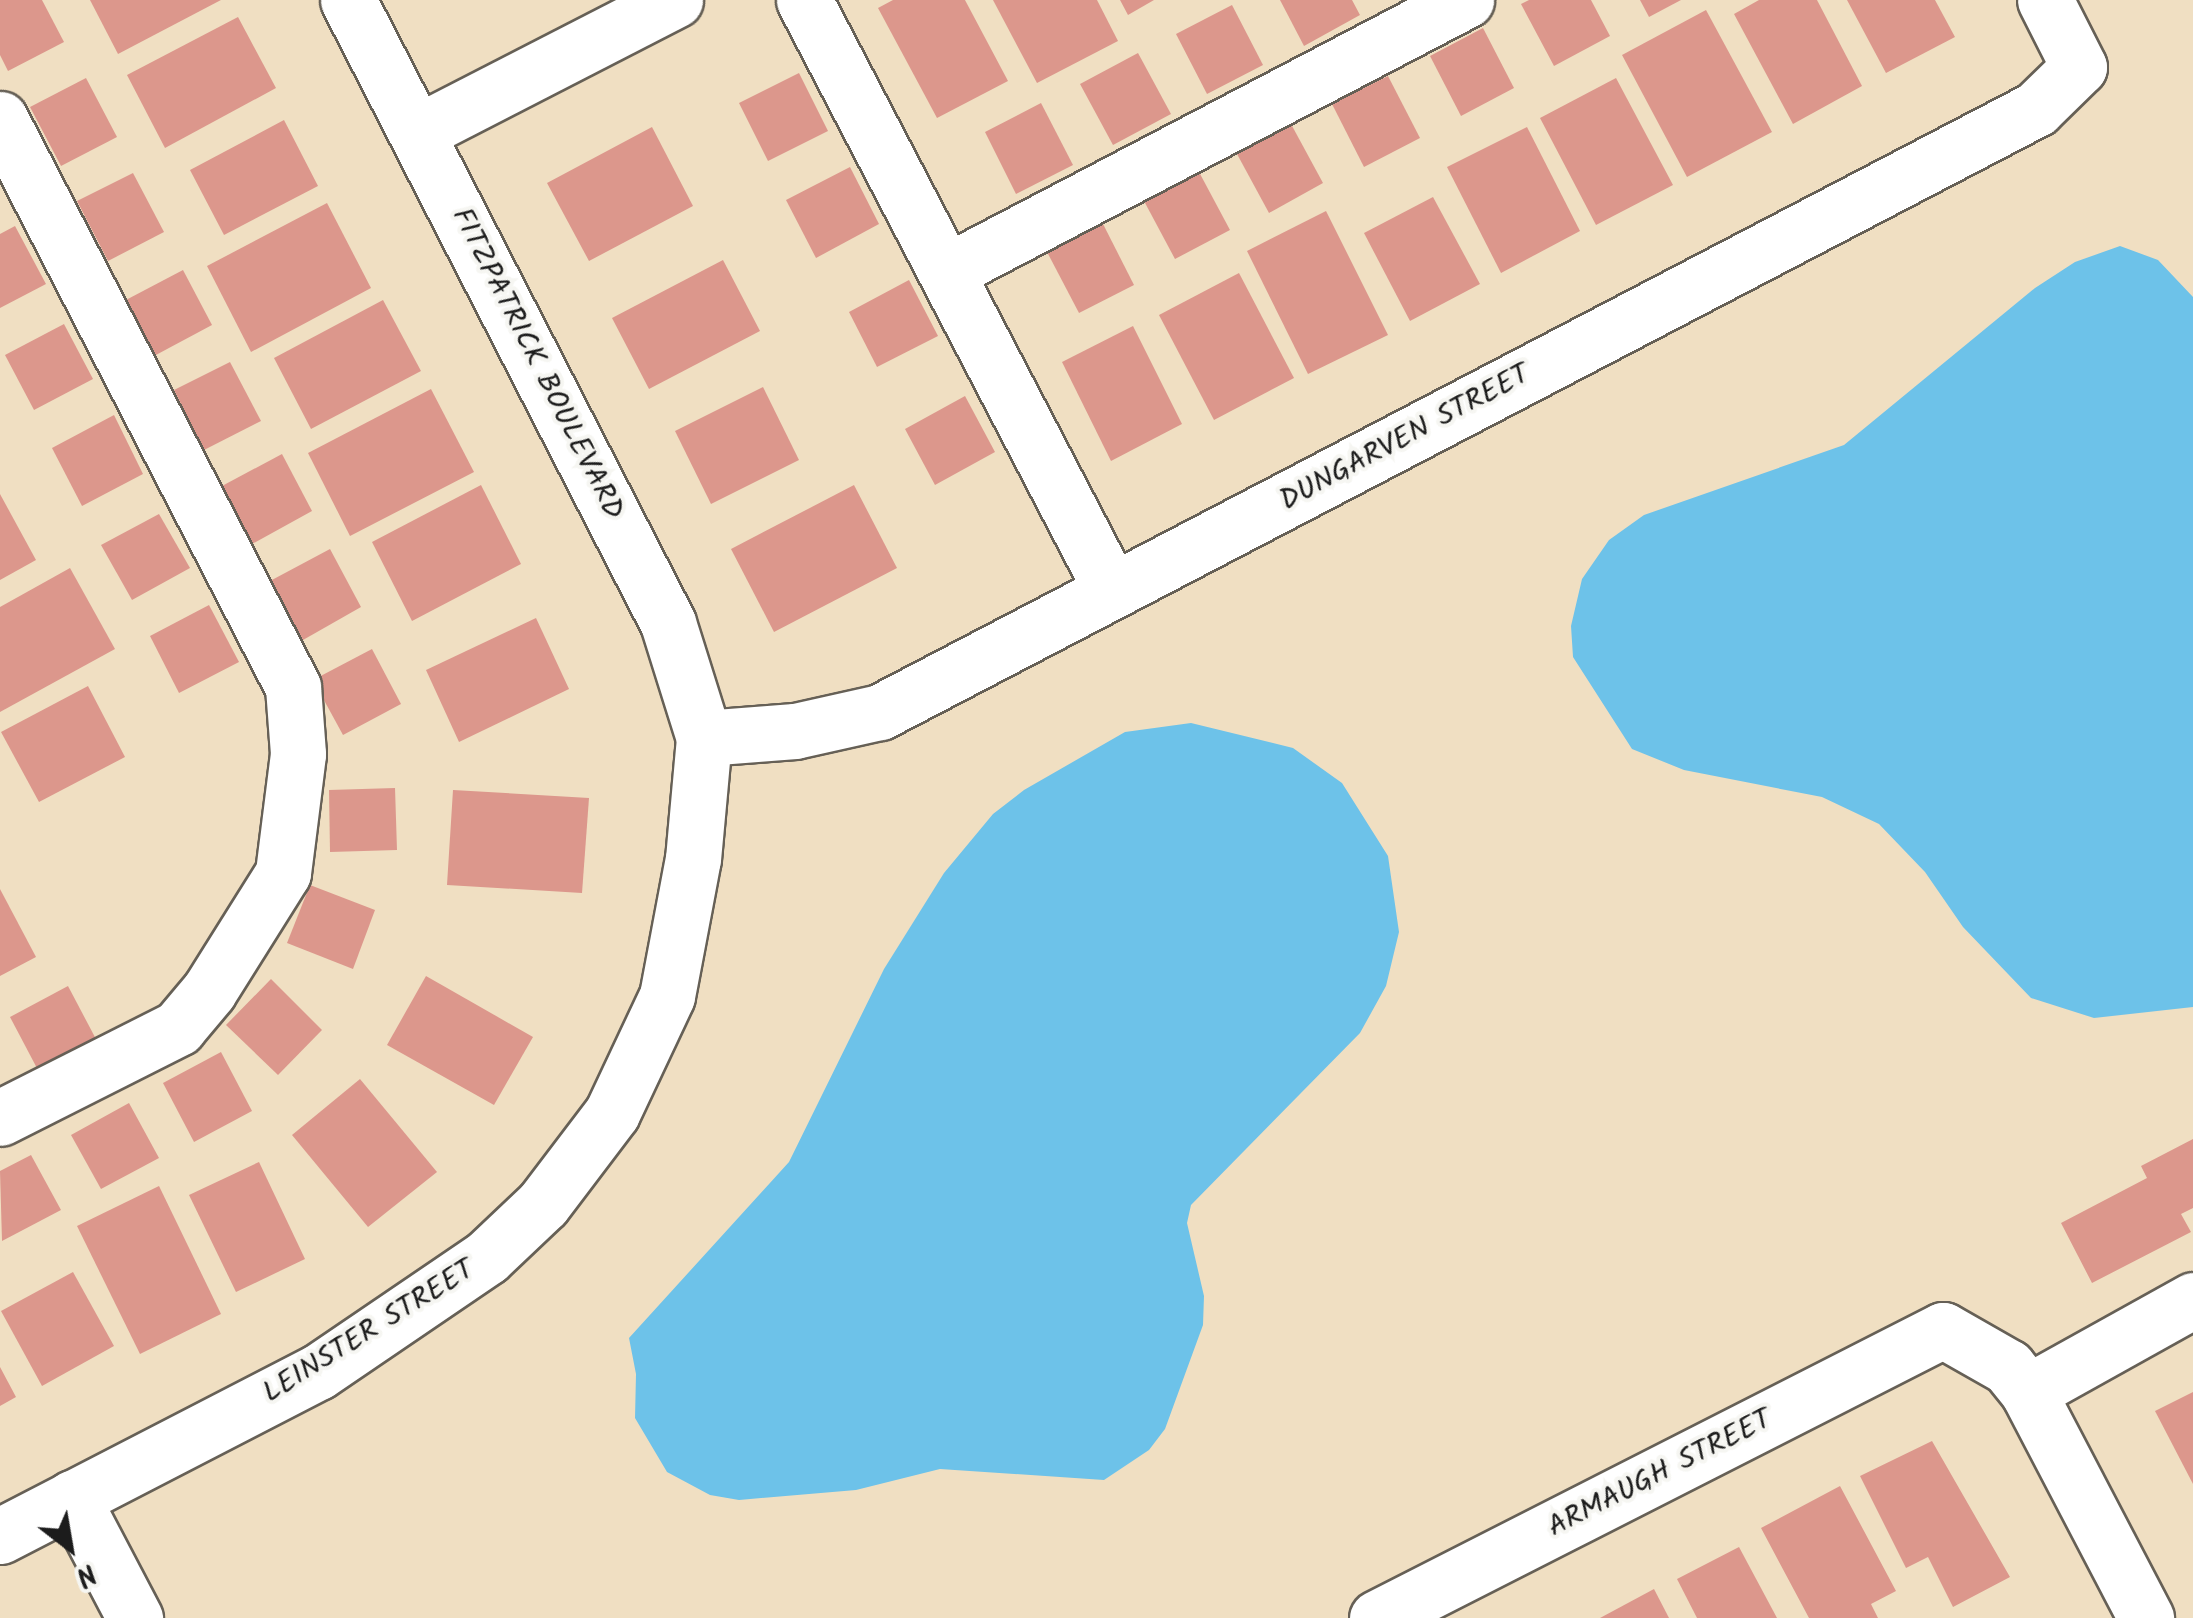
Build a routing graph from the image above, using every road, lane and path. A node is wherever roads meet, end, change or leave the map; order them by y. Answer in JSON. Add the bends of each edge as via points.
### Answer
{"nodes":[{"id":1,"x":348,"y":0,"type":"edge"},
{"id":2,"x":676,"y":0,"type":"edge"},
{"id":3,"x":804,"y":0,"type":"edge"},
{"id":4,"x":1466,"y":0,"type":"edge"},
{"id":5,"x":2045,"y":0,"type":"edge"},
{"id":6,"x":0,"y":119,"type":"edge"},
{"id":7,"x":418,"y":132,"type":"junction"},
{"id":8,"x":946,"y":272,"type":"junction"},
{"id":9,"x":1112,"y":591,"type":"junction"},
{"id":10,"x":704,"y":738,"type":"junction"},
{"id":11,"x":0,"y":1118,"type":"edge"},
{"id":12,"x":2193,"y":1300,"type":"edge"},
{"id":13,"x":2028,"y":1392,"type":"junction"},
{"id":14,"x":72,"y":1498,"type":"junction"},
{"id":15,"x":0,"y":1536,"type":"edge"},
{"id":16,"x":135,"y":1618,"type":"edge"},
{"id":17,"x":1377,"y":1618,"type":"edge"},
{"id":18,"x":2146,"y":1618,"type":"edge"}],
"edges":[{"from":1,"to":7,"type":"street","name":"FITZPATRICK BOULEVARD"},
{"from":2,"to":7,"type":"street"},
{"from":3,"to":8,"type":"street"},
{"from":4,"to":8,"type":"street"},
{"from":5,"to":9,"type":"street","name":"DUNGARVEN STREET","via":[[2079,67],[2036,108]]},
{"from":6,"to":11,"type":"street","via":[[293,687],[298,754],[283,873],[209,991],[178,1028]]},
{"from":7,"to":10,"type":"street","name":"FITZPATRICK BOULEVARD","via":[[668,623]]},
{"from":8,"to":9,"type":"street"},
{"from":9,"to":10,"type":"street","name":"DUNGARVEN STREET","via":[[880,712],[795,731]]},
{"from":10,"to":14,"type":"street","name":"LEINSTER STREET","via":[[694,858],[667,996],[612,1113],[543,1204],[432,1298],[318,1372]]},
{"from":12,"to":13,"type":"street"},
{"from":13,"to":17,"type":"street","name":"ARMAUGH STREET","via":[[2008,1367],[1943,1330]]},
{"from":13,"to":18,"type":"street"},
{"from":14,"to":15,"type":"street","name":"LEINSTER STREET"},
{"from":14,"to":16,"type":"street"}]}
